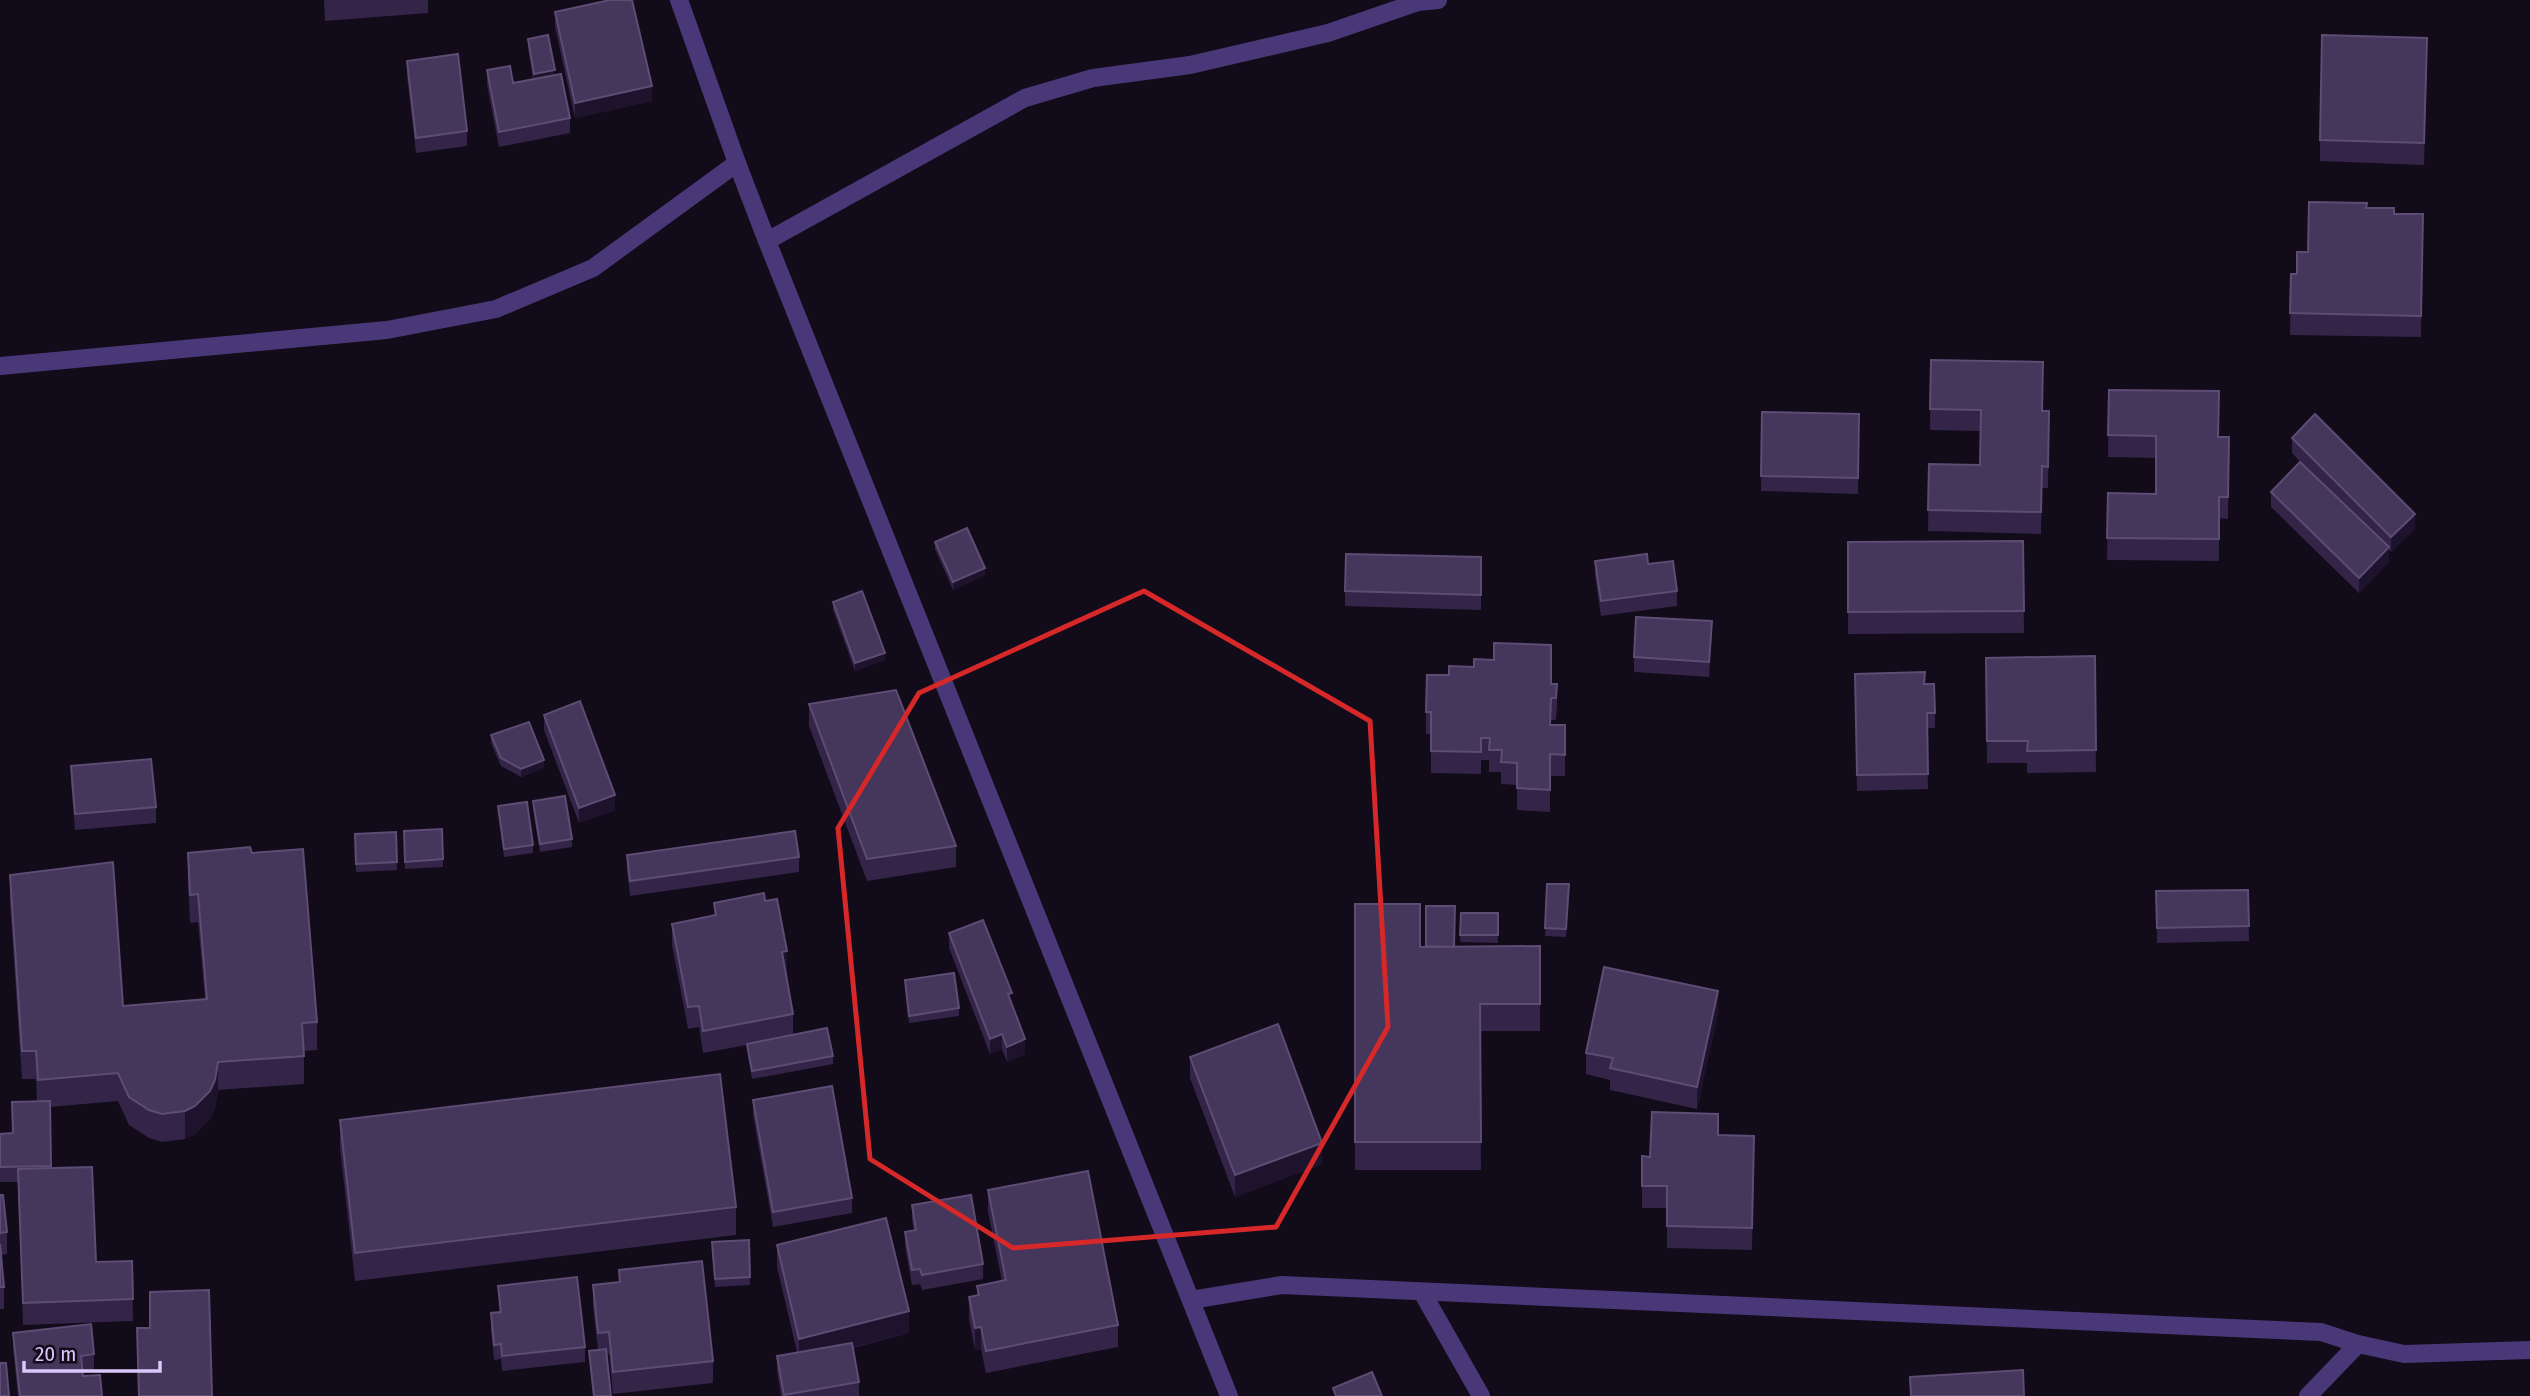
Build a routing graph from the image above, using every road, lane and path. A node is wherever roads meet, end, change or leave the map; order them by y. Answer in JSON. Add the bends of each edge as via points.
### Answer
{"nodes":[{"id":1,"x":679,"y":0,"type":"edge"},
{"id":2,"x":1438,"y":0,"type":"edge"},
{"id":3,"x":737,"y":163,"type":"junction"},
{"id":4,"x":767,"y":241,"type":"junction"},
{"id":5,"x":0,"y":366,"type":"edge"},
{"id":6,"x":1422,"y":1292,"type":"junction"},
{"id":7,"x":1191,"y":1300,"type":"junction"},
{"id":8,"x":2358,"y":1345,"type":"junction"},
{"id":9,"x":2530,"y":1350,"type":"edge"},
{"id":10,"x":1229,"y":1396,"type":"edge"},
{"id":11,"x":1481,"y":1396,"type":"edge"},
{"id":12,"x":2308,"y":1396,"type":"edge"}],
"edges":[{"from":1,"to":3,"type":"street"},
{"from":2,"to":4,"type":"street","via":[[1418,2],[1328,33],[1190,65],[1093,78],[1025,98]]},
{"from":3,"to":4,"type":"street"},
{"from":3,"to":5,"type":"street","via":[[593,268],[496,309],[387,330]]},
{"from":4,"to":7,"type":"street"},
{"from":6,"to":7,"type":"street","via":[[1282,1285]]},
{"from":6,"to":8,"type":"street","via":[[2321,1332]]},
{"from":6,"to":11,"type":"street"},
{"from":7,"to":10,"type":"street"},
{"from":8,"to":9,"type":"street","via":[[2404,1354]]},
{"from":8,"to":12,"type":"street"}]}
